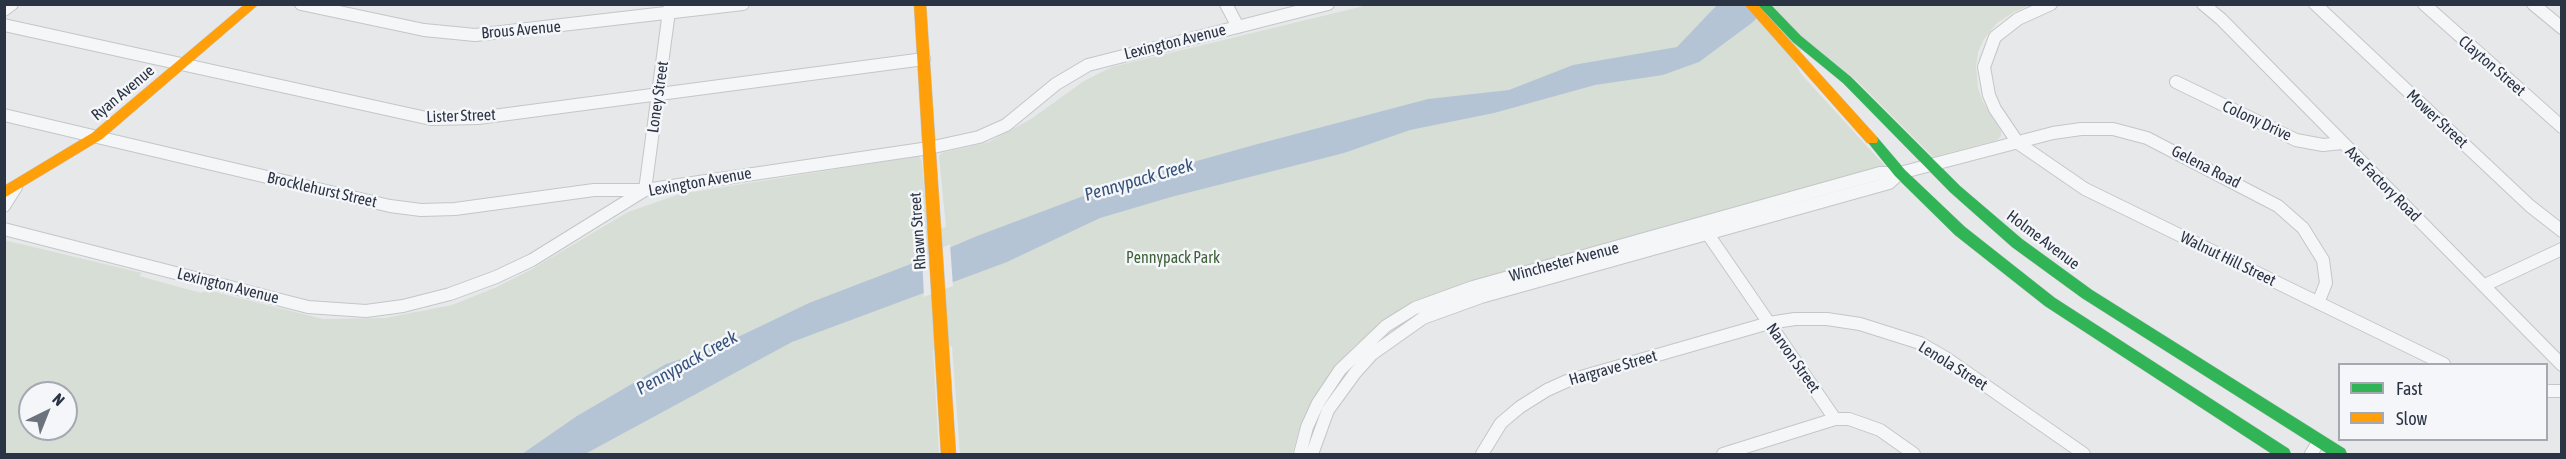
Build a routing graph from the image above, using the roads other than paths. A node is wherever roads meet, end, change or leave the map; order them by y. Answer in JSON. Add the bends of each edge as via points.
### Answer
{"nodes":[{"id":1,"x":12,"y":4,"type":"edge"},
{"id":2,"x":253,"y":4,"type":"edge"},
{"id":3,"x":300,"y":4,"type":"edge"},
{"id":4,"x":743,"y":4,"type":"edge"},
{"id":5,"x":920,"y":4,"type":"edge"},
{"id":6,"x":1226,"y":4,"type":"edge"},
{"id":7,"x":1328,"y":4,"type":"edge"},
{"id":8,"x":1750,"y":4,"type":"edge"},
{"id":9,"x":1763,"y":4,"type":"edge"},
{"id":10,"x":2051,"y":4,"type":"edge"},
{"id":11,"x":2203,"y":4,"type":"edge"},
{"id":12,"x":2315,"y":4,"type":"edge"},
{"id":13,"x":2424,"y":4,"type":"edge"},
{"id":14,"x":2533,"y":4,"type":"edge"},
{"id":15,"x":670,"y":9,"type":"edge"},
{"id":16,"x":4,"y":10,"type":"edge"},
{"id":17,"x":4,"y":25,"type":"edge"},
{"id":18,"x":1238,"y":27,"type":"junction"},
{"id":19,"x":2562,"y":28,"type":"edge"},
{"id":20,"x":1782,"y":31,"type":"junction"},
{"id":21,"x":924,"y":59,"type":"junction"},
{"id":22,"x":184,"y":64,"type":"junction"},
{"id":23,"x":2176,"y":82,"type":"dead end"},
{"id":24,"x":659,"y":93,"type":"junction"},
{"id":25,"x":4,"y":116,"type":"edge"},
{"id":26,"x":2562,"y":127,"type":"edge"},
{"id":27,"x":97,"y":136,"type":"junction"},
{"id":28,"x":2342,"y":142,"type":"junction"},
{"id":29,"x":2018,"y":143,"type":"junction"},
{"id":30,"x":929,"y":148,"type":"junction"},
{"id":31,"x":1930,"y":164,"type":"junction"},
{"id":32,"x":1900,"y":173,"type":"junction"},
{"id":33,"x":10,"y":190,"type":"edge"},
{"id":34,"x":645,"y":190,"type":"junction"},
{"id":35,"x":4,"y":206,"type":"edge"},
{"id":36,"x":5,"y":228,"type":"edge"},
{"id":37,"x":1704,"y":228,"type":"junction"},
{"id":38,"x":2562,"y":231,"type":"edge"},
{"id":39,"x":2562,"y":249,"type":"edge"},
{"id":40,"x":2484,"y":285,"type":"junction"},
{"id":41,"x":2087,"y":294,"type":"junction"},
{"id":42,"x":2318,"y":303,"type":"junction"},
{"id":43,"x":2070,"y":314,"type":"junction"},
{"id":44,"x":1769,"y":323,"type":"junction"},
{"id":45,"x":2442,"y":363,"type":"edge"},
{"id":46,"x":2562,"y":364,"type":"edge"},
{"id":47,"x":1332,"y":392,"type":"junction"},
{"id":48,"x":1835,"y":419,"type":"junction"},
{"id":49,"x":2319,"y":441,"type":"junction"},
{"id":50,"x":949,"y":454,"type":"edge"},
{"id":51,"x":1300,"y":454,"type":"edge"},
{"id":52,"x":1312,"y":454,"type":"edge"},
{"id":53,"x":1482,"y":454,"type":"edge"},
{"id":54,"x":1724,"y":454,"type":"edge"},
{"id":55,"x":1914,"y":454,"type":"edge"},
{"id":56,"x":2084,"y":454,"type":"edge"},
{"id":57,"x":2284,"y":454,"type":"edge"},
{"id":58,"x":2311,"y":454,"type":"edge"},
{"id":59,"x":2340,"y":454,"type":"edge"}],
"edges":[{"from":1,"to":16,"type":"street"},
{"from":2,"to":22,"type":"main road","name":"Ryan Avenue"},
{"from":3,"to":15,"type":"street","name":"Brous Avenue","via":[[424,30],[475,35]]},
{"from":4,"to":15,"type":"street","name":"Brous Avenue"},
{"from":5,"to":21,"type":"main road","name":"Rhawn Street"},
{"from":6,"to":18,"type":"street"},
{"from":7,"to":18,"type":"street","name":"Lexington Avenue"},
{"from":8,"to":20,"type":"main road","name":"Holme Avenue"},
{"from":9,"to":20,"type":"main road","name":"Holme Avenue"},
{"from":10,"to":29,"type":"street","via":[[2006,28],[1995,37],[1986,57],[1989,95]]},
{"from":11,"to":28,"type":"street","name":"Axe Factory Road"},
{"from":12,"to":38,"type":"street","name":"Mower Street","via":[[2530,206]]},
{"from":13,"to":26,"type":"street","name":"Clayton Street"},
{"from":14,"to":19,"type":"street"},
{"from":15,"to":24,"type":"street","name":"Loney Street"},
{"from":17,"to":22,"type":"street","name":"Lister Street"},
{"from":18,"to":30,"type":"street","name":"Lexington Avenue","via":[[1088,65],[1056,84],[1006,125],[979,137]]},
{"from":20,"to":31,"type":"main road","name":"Holme Avenue","via":[[1847,80]]},
{"from":20,"to":32,"type":"main road","name":"Holme Avenue"},
{"from":21,"to":24,"type":"street","name":"Lister Street"},
{"from":21,"to":30,"type":"main road","name":"Rhawn Street"},
{"from":22,"to":24,"type":"street","name":"Lister Street","via":[[431,119],[478,118]]},
{"from":22,"to":27,"type":"main road","name":"Ryan Avenue"},
{"from":23,"to":28,"type":"street","name":"Colony Drive","via":[[2296,140],[2323,145]]},
{"from":24,"to":34,"type":"street","name":"Loney Street"},
{"from":25,"to":27,"type":"street","name":"Brocklehurst Street"},
{"from":27,"to":33,"type":"main road","name":"Ryan Avenue"},
{"from":27,"to":34,"type":"street","name":"Brocklehurst Street","via":[[390,206],[421,210],[594,190]]},
{"from":28,"to":40,"type":"street","name":"Axe Factory Road"},
{"from":29,"to":31,"type":"street","name":"Winchester Avenue"},
{"from":29,"to":42,"type":"street","name":"Walnut Hill Street","via":[[2085,189]]},
{"from":29,"to":42,"type":"street","name":"Gelena Road","via":[[2081,129],[2113,129],[2161,143],[2266,198],[2291,216],[2319,250],[2326,283]]},
{"from":30,"to":34,"type":"street","name":"Lexington Avenue"},
{"from":30,"to":50,"type":"main road","name":"Rhawn Street"},
{"from":31,"to":32,"type":"street","name":"Winchester Avenue"},
{"from":31,"to":41,"type":"main road","name":"Holme Avenue","via":[[2016,243]]},
{"from":32,"to":37,"type":"street","name":"Winchester Avenue","via":[[1889,183]]},
{"from":32,"to":43,"type":"main road","name":"Holme Avenue","via":[[1960,231],[2022,282]]},
{"from":33,"to":35,"type":"street"},
{"from":34,"to":36,"type":"street","name":"Lexington Avenue","via":[[532,260],[496,277],[403,306],[366,310],[308,307]]},
{"from":37,"to":44,"type":"street","name":"Narvon Street"},
{"from":37,"to":47,"type":"street","name":"Winchester Avenue","via":[[1509,283],[1423,318],[1372,354]]},
{"from":39,"to":40,"type":"street"},
{"from":40,"to":46,"type":"street","name":"Axe Factory Road"},
{"from":41,"to":43,"type":"main road"},
{"from":41,"to":49,"type":"main road","name":"Holme Avenue"},
{"from":42,"to":45,"type":"street","name":"Walnut Hill Street"},
{"from":43,"to":57,"type":"main road","name":"Holme Avenue"},
{"from":44,"to":48,"type":"street","name":"Narvon Street"},
{"from":44,"to":53,"type":"street","name":"Hargrave Street","via":[[1546,390],[1501,423]]},
{"from":44,"to":56,"type":"street","name":"Lenola Street","via":[[1827,319],[1860,324],[1920,344]]},
{"from":47,"to":51,"type":"street","name":"Winchester Avenue","via":[[1307,427]]},
{"from":47,"to":52,"type":"street","name":"Winchester Avenue"},
{"from":48,"to":54,"type":"street"},
{"from":48,"to":55,"type":"street","via":[[1849,419],[1880,430]]},
{"from":49,"to":58,"type":"street"},
{"from":49,"to":59,"type":"main road","name":"Holme Avenue"}]}
